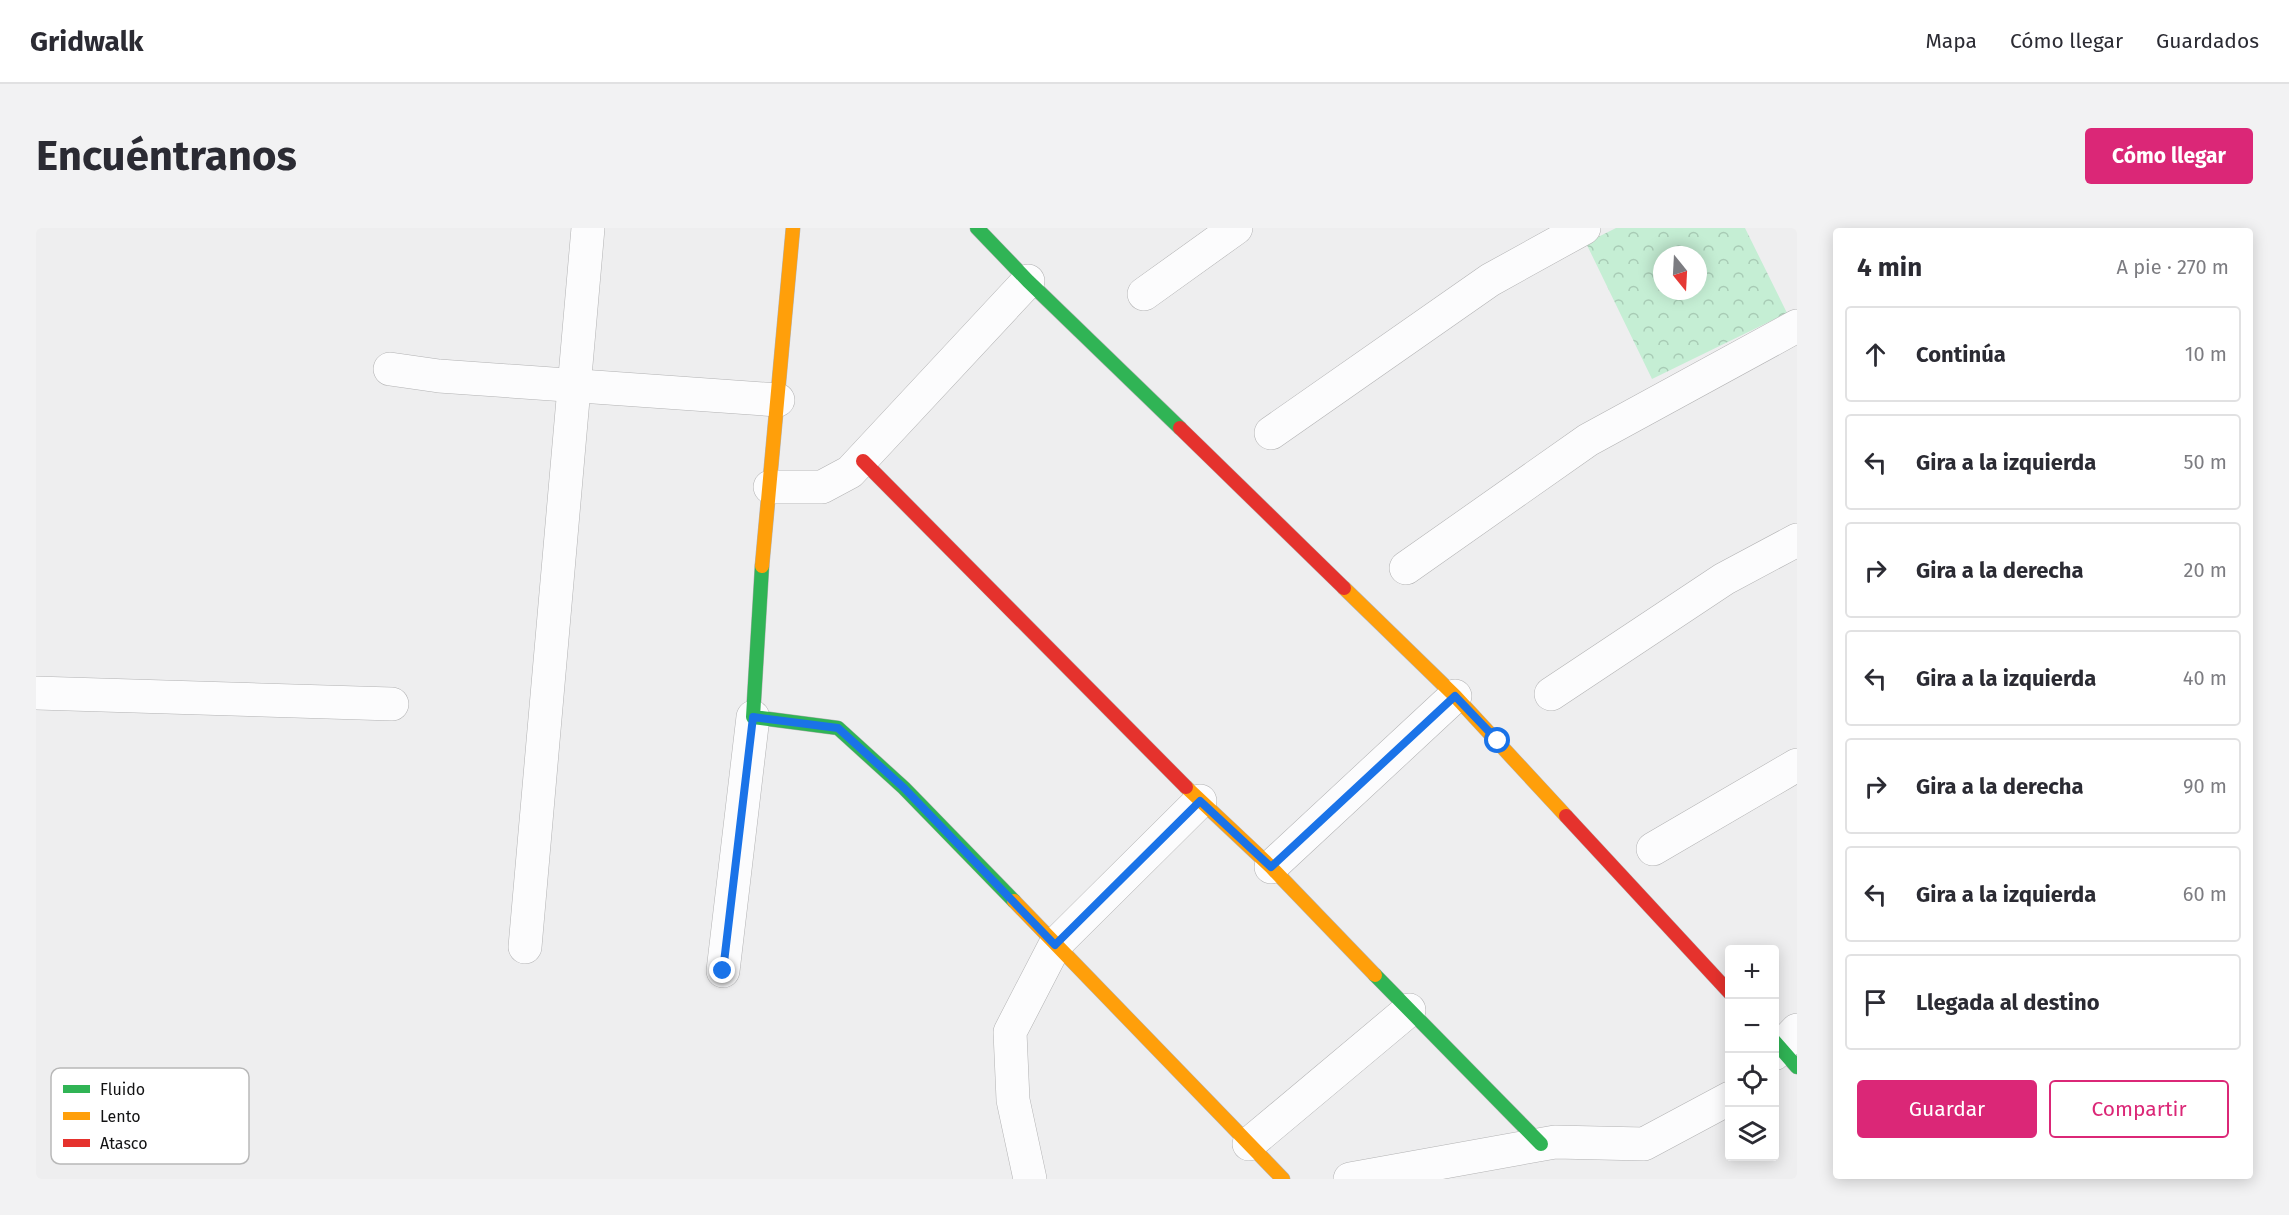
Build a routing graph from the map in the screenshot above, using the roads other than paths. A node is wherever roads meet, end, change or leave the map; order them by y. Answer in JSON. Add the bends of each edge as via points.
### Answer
{"nodes":[{"id":1,"x":588,"y":228,"type":"edge"},
{"id":2,"x":793,"y":228,"type":"edge"},
{"id":3,"x":977,"y":228,"type":"edge"},
{"id":4,"x":1236,"y":228,"type":"edge"},
{"id":5,"x":1584,"y":228,"type":"edge"},
{"id":6,"x":1028,"y":281,"type":"junction"},
{"id":7,"x":1144,"y":294,"type":"dead end"},
{"id":8,"x":1797,"y":326,"type":"edge"},
{"id":9,"x":390,"y":369,"type":"dead end"},
{"id":10,"x":575,"y":386,"type":"junction"},
{"id":11,"x":778,"y":400,"type":"junction"},
{"id":12,"x":1271,"y":432,"type":"dead end"},
{"id":13,"x":863,"y":460,"type":"junction"},
{"id":14,"x":770,"y":488,"type":"junction"},
{"id":15,"x":1797,"y":540,"type":"edge"},
{"id":16,"x":1406,"y":568,"type":"dead end"},
{"id":17,"x":36,"y":693,"type":"edge"},
{"id":18,"x":1551,"y":694,"type":"dead end"},
{"id":19,"x":1455,"y":696,"type":"junction"},
{"id":20,"x":392,"y":704,"type":"dead end"},
{"id":21,"x":753,"y":717,"type":"junction"},
{"id":22,"x":1797,"y":765,"type":"edge"},
{"id":23,"x":1200,"y":801,"type":"junction"},
{"id":24,"x":1653,"y":849,"type":"dead end"},
{"id":25,"x":1271,"y":867,"type":"junction"},
{"id":26,"x":1055,"y":945,"type":"junction"},
{"id":27,"x":525,"y":947,"type":"dead end"},
{"id":28,"x":723,"y":971,"type":"dead end"},
{"id":29,"x":1725,"y":988,"type":"edge"},
{"id":30,"x":1408,"y":1011,"type":"junction"},
{"id":31,"x":1725,"y":1101,"type":"edge"},
{"id":32,"x":1249,"y":1144,"type":"junction"},
{"id":33,"x":1541,"y":1144,"type":"junction"},
{"id":34,"x":1030,"y":1179,"type":"edge"},
{"id":35,"x":1283,"y":1179,"type":"edge"},
{"id":36,"x":1350,"y":1179,"type":"edge"}],
"edges":[{"from":1,"to":10,"type":"street"},
{"from":2,"to":11,"type":"street"},
{"from":3,"to":6,"type":"street"},
{"from":4,"to":7,"type":"street"},
{"from":5,"to":12,"type":"street","via":[[1490,279]]},
{"from":6,"to":13,"type":"street"},
{"from":6,"to":19,"type":"street"},
{"from":8,"to":16,"type":"street","via":[[1588,440]]},
{"from":9,"to":10,"type":"street"},
{"from":10,"to":11,"type":"street"},
{"from":10,"to":27,"type":"street"},
{"from":11,"to":14,"type":"street"},
{"from":13,"to":14,"type":"street","via":[[822,487]]},
{"from":13,"to":23,"type":"street"},
{"from":14,"to":21,"type":"street"},
{"from":15,"to":18,"type":"street","via":[[1724,579]]},
{"from":17,"to":20,"type":"street"},
{"from":19,"to":25,"type":"street"},
{"from":19,"to":29,"type":"street"},
{"from":21,"to":26,"type":"street","via":[[838,728],[904,788]]},
{"from":21,"to":28,"type":"street"},
{"from":22,"to":24,"type":"street"},
{"from":23,"to":25,"type":"street"},
{"from":23,"to":26,"type":"street"},
{"from":25,"to":30,"type":"street"},
{"from":26,"to":32,"type":"street"},
{"from":26,"to":34,"type":"street","via":[[1010,1032],[1013,1100]]},
{"from":30,"to":32,"type":"street"},
{"from":30,"to":33,"type":"street"},
{"from":31,"to":33,"type":"street","via":[[1644,1144]]},
{"from":32,"to":35,"type":"street"},
{"from":33,"to":36,"type":"street"}]}
